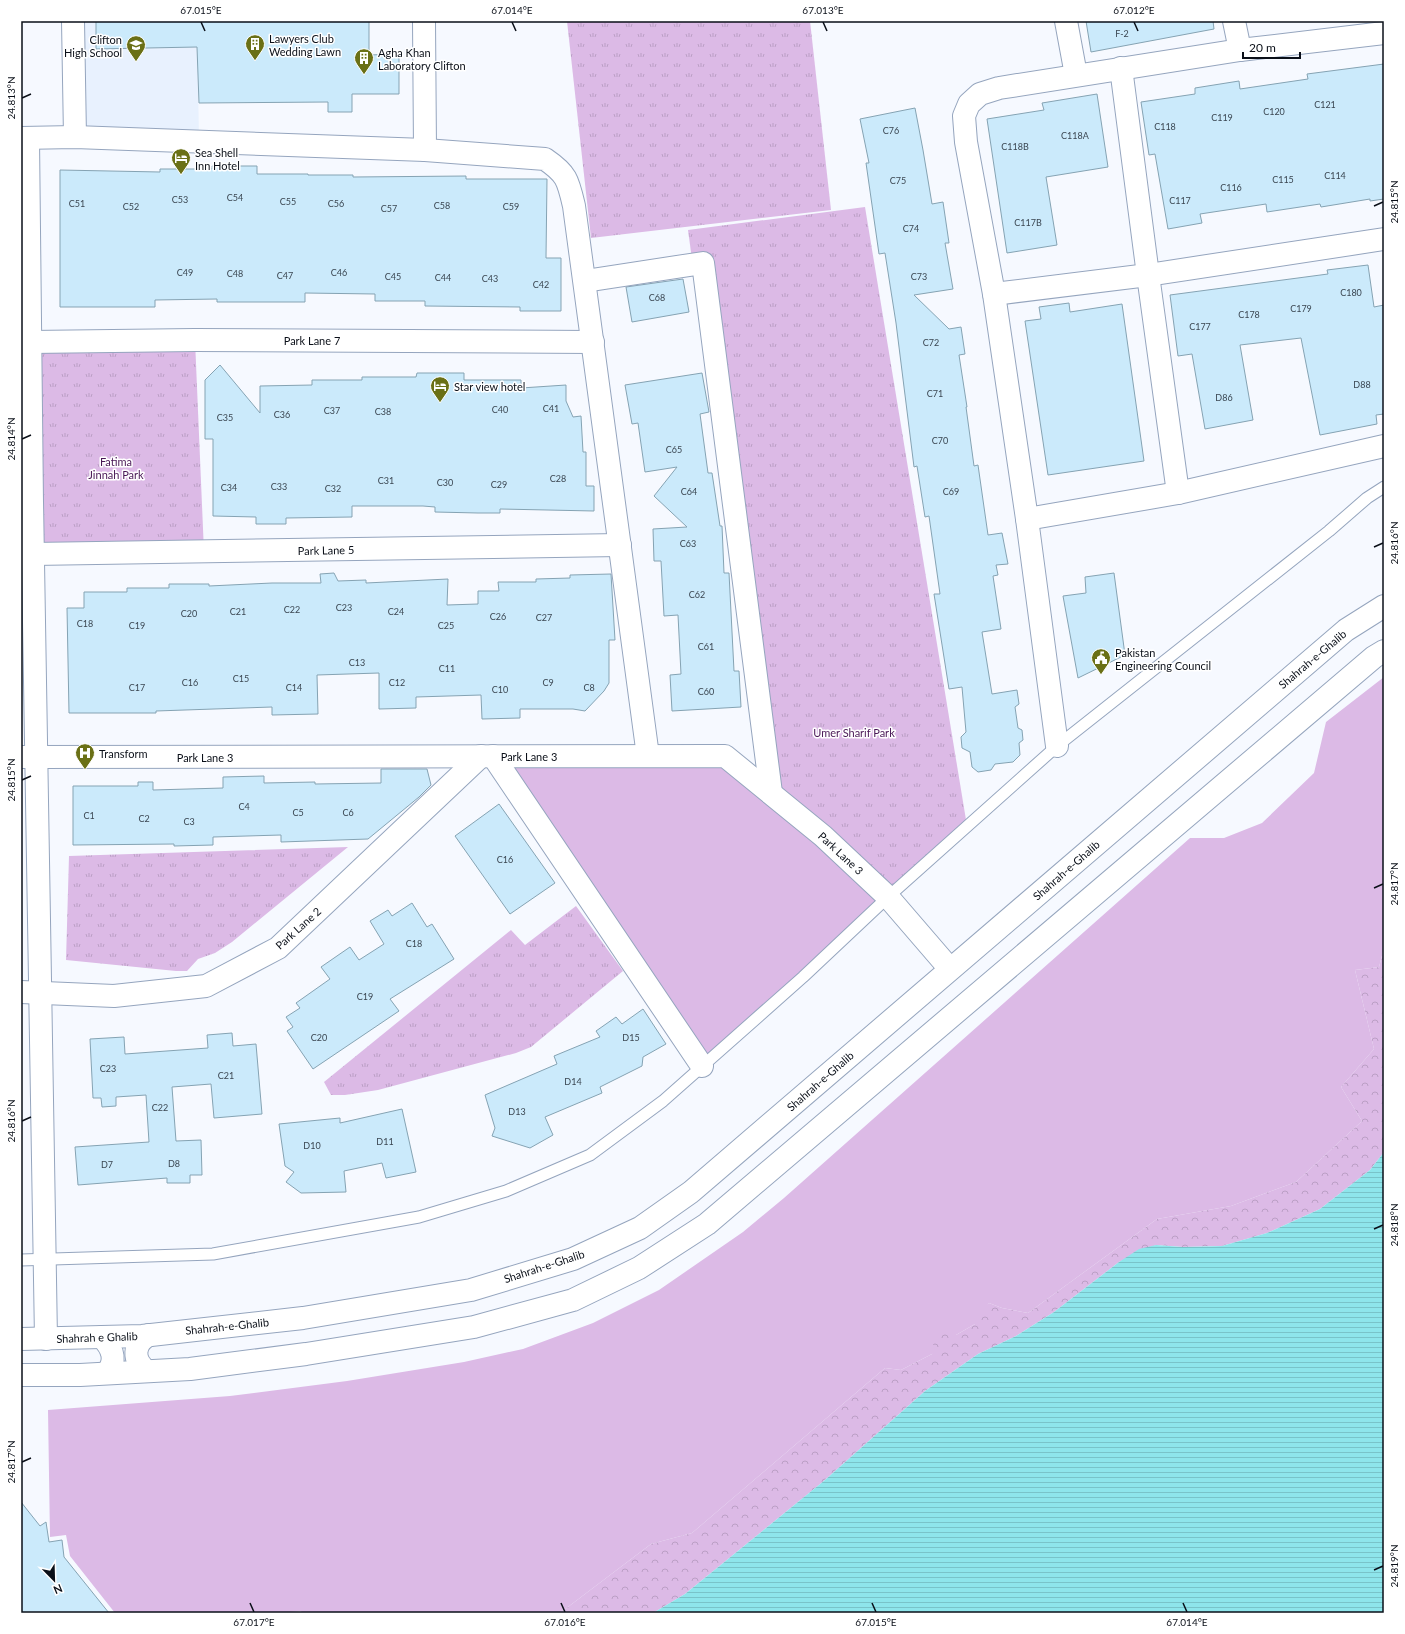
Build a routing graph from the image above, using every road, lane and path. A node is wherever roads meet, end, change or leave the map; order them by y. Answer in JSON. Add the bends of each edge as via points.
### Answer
{"nodes":[{"id":1,"x":73,"y":21,"type":"edge"},
{"id":2,"x":424,"y":21,"type":"edge"},
{"id":3,"x":1066,"y":21,"type":"edge"},
{"id":4,"x":1234,"y":21,"type":"edge"},
{"id":5,"x":1384,"y":33,"type":"edge"},
{"id":6,"x":1240,"y":50,"type":"junction"},
{"id":7,"x":1121,"y":68,"type":"junction"},
{"id":8,"x":1076,"y":75,"type":"junction"},
{"id":9,"x":75,"y":137,"type":"junction"},
{"id":10,"x":25,"y":139,"type":"edge"},
{"id":11,"x":424,"y":150,"type":"junction"},
{"id":12,"x":1384,"y":239,"type":"edge"},
{"id":13,"x":25,"y":250,"type":"edge"},
{"id":14,"x":1148,"y":275,"type":"junction"},
{"id":15,"x":585,"y":281,"type":"junction"},
{"id":16,"x":994,"y":294,"type":"junction"},
{"id":17,"x":30,"y":342,"type":"junction"},
{"id":18,"x":593,"y":342,"type":"junction"},
{"id":19,"x":1384,"y":446,"type":"edge"},
{"id":20,"x":1384,"y":487,"type":"edge"},
{"id":21,"x":1178,"y":494,"type":"junction"},
{"id":22,"x":26,"y":502,"type":"edge"},
{"id":23,"x":1027,"y":519,"type":"junction"},
{"id":24,"x":620,"y":545,"type":"junction"},
{"id":25,"x":33,"y":554,"type":"junction"},
{"id":26,"x":1384,"y":606,"type":"edge"},
{"id":27,"x":1384,"y":651,"type":"edge"},
{"id":28,"x":1057,"y":746,"type":"junction"},
{"id":29,"x":487,"y":756,"type":"junction"},
{"id":30,"x":648,"y":756,"type":"junction"},
{"id":31,"x":28,"y":757,"type":"edge"},
{"id":32,"x":771,"y":794,"type":"junction"},
{"id":33,"x":888,"y":897,"type":"junction"},
{"id":34,"x":950,"y":969,"type":"junction"},
{"id":35,"x":31,"y":992,"type":"edge"},
{"id":36,"x":702,"y":1066,"type":"junction"},
{"id":37,"x":21,"y":1260,"type":"edge"},
{"id":38,"x":44,"y":1260,"type":"junction"},
{"id":39,"x":149,"y":1335,"type":"junction"},
{"id":40,"x":102,"y":1337,"type":"junction"},
{"id":41,"x":21,"y":1339,"type":"edge"},
{"id":42,"x":46,"y":1339,"type":"junction"},
{"id":43,"x":147,"y":1371,"type":"junction"},
{"id":44,"x":107,"y":1373,"type":"junction"},
{"id":45,"x":21,"y":1375,"type":"edge"}],
"edges":[{"from":1,"to":9,"type":"street"},
{"from":2,"to":11,"type":"street"},
{"from":3,"to":8,"type":"street"},
{"from":4,"to":6,"type":"street"},
{"from":5,"to":6,"type":"street"},
{"from":6,"to":7,"type":"street"},
{"from":7,"to":8,"type":"street"},
{"from":7,"to":14,"type":"street"},
{"from":8,"to":16,"type":"street","via":[[999,88],[980,94],[969,104],[964,116],[966,142]]},
{"from":9,"to":10,"type":"street"},
{"from":9,"to":11,"type":"street"},
{"from":10,"to":13,"type":"street"},
{"from":11,"to":15,"type":"street","via":[[545,159],[559,169],[568,182],[574,206]]},
{"from":12,"to":14,"type":"street"},
{"from":13,"to":17,"type":"street"},
{"from":14,"to":16,"type":"street"},
{"from":14,"to":21,"type":"street"},
{"from":15,"to":18,"type":"street"},
{"from":15,"to":32,"type":"street","via":[[703,263]]},
{"from":16,"to":23,"type":"street"},
{"from":17,"to":18,"type":"street","name":"Park Lane 7"},
{"from":17,"to":22,"type":"street"},
{"from":18,"to":24,"type":"street"},
{"from":19,"to":21,"type":"street"},
{"from":20,"to":28,"type":"lane"},
{"from":21,"to":23,"type":"street"},
{"from":22,"to":25,"type":"street"},
{"from":23,"to":28,"type":"street"},
{"from":24,"to":25,"type":"street","name":"Park Lane 5"},
{"from":24,"to":30,"type":"street"},
{"from":25,"to":31,"type":"street"},
{"from":26,"to":34,"type":"street","name":"Shahrah-e-Ghalib","via":[[1346,630]]},
{"from":27,"to":43,"type":"street","via":[[707,1224],[639,1268],[573,1300],[474,1327],[306,1354],[190,1369]]},
{"from":28,"to":33,"type":"lane"},
{"from":29,"to":30,"type":"street","name":"Park Lane 3"},
{"from":29,"to":31,"type":"street","name":"Park Lane 3"},
{"from":29,"to":35,"type":"street","name":"Park Lane 2","via":[[278,948],[206,986],[114,996]]},
{"from":29,"to":36,"type":"street"},
{"from":30,"to":32,"type":"street","name":"Park Lane 3","via":[[725,756]]},
{"from":31,"to":35,"type":"street"},
{"from":32,"to":33,"type":"street","name":"Park Lane 3","via":[[823,836]]},
{"from":33,"to":34,"type":"street","name":"Park Lane 3"},
{"from":33,"to":36,"type":"lane","via":[[803,977]]},
{"from":34,"to":39,"type":"street","name":"Shahrah-e-Ghalib","via":[[691,1192],[640,1228],[573,1259],[471,1290],[303,1318]]},
{"from":35,"to":38,"type":"street"},
{"from":36,"to":38,"type":"lane","via":[[663,1100],[590,1155],[506,1191],[419,1217],[213,1254]]},
{"from":37,"to":38,"type":"lane"},
{"from":38,"to":42,"type":"street"},
{"from":39,"to":40,"type":"street","name":"Shahrah e Ghalib"},
{"from":39,"to":43,"type":"street","via":[[143,1338],[136,1349],[138,1362]]},
{"from":40,"to":42,"type":"street","name":"Shahrah e Ghalib"},
{"from":40,"to":44,"type":"street","via":[[112,1350],[113,1356]]},
{"from":41,"to":42,"type":"street"},
{"from":43,"to":44,"type":"street"},
{"from":44,"to":45,"type":"street"}]}
